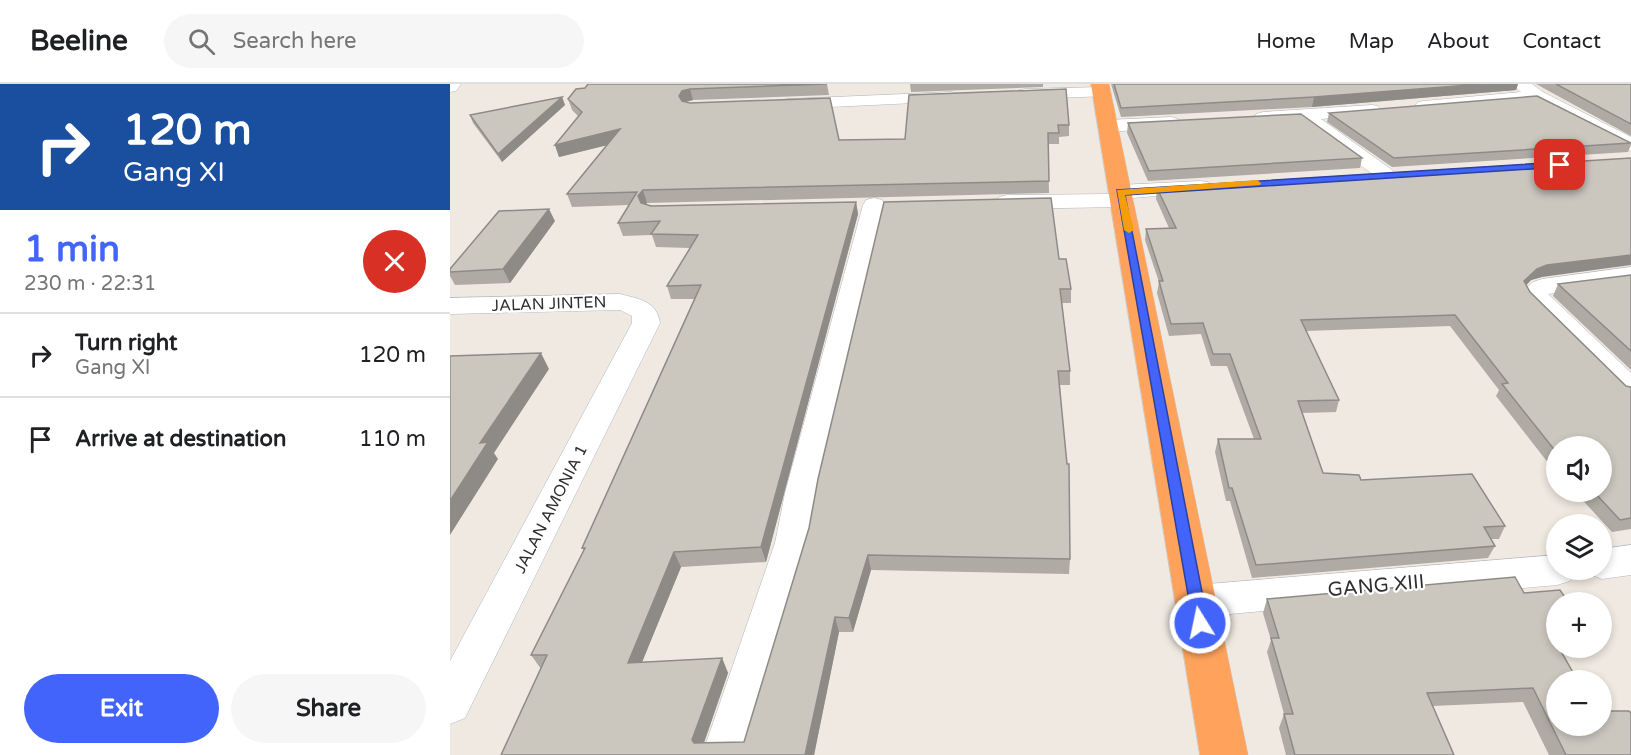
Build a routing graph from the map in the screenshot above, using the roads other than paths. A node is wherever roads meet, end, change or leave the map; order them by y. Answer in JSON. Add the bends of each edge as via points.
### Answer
{"nodes":[{"id":1,"x":1521,"y":84,"type":"edge"},
{"id":2,"x":1101,"y":88,"type":"edge"},
{"id":3,"x":1011,"y":95,"type":"edge"},
{"id":4,"x":965,"y":96,"type":"edge"},
{"id":5,"x":1537,"y":96,"type":"junction"},
{"id":6,"x":768,"y":104,"type":"edge"},
{"id":7,"x":1312,"y":115,"type":"junction"},
{"id":8,"x":1620,"y":118,"type":"edge"},
{"id":9,"x":1244,"y":119,"type":"edge"},
{"id":10,"x":1188,"y":122,"type":"edge"},
{"id":11,"x":1588,"y":122,"type":"junction"},
{"id":12,"x":1108,"y":126,"type":"junction"},
{"id":13,"x":1627,"y":155,"type":"edge"},
{"id":14,"x":1385,"y":174,"type":"junction"},
{"id":15,"x":1407,"y":175,"type":"edge"},
{"id":16,"x":1351,"y":176,"type":"edge"},
{"id":17,"x":1224,"y":185,"type":"edge"},
{"id":18,"x":1122,"y":196,"type":"junction"},
{"id":19,"x":981,"y":203,"type":"edge"},
{"id":20,"x":874,"y":205,"type":"edge"},
{"id":21,"x":1631,"y":275,"type":"edge"},
{"id":22,"x":450,"y":306,"type":"edge"},
{"id":23,"x":645,"y":313,"type":"joint"},
{"id":24,"x":1631,"y":390,"type":"edge"},
{"id":25,"x":1631,"y":560,"type":"edge"},
{"id":26,"x":1612,"y":563,"type":"edge"},
{"id":27,"x":1546,"y":571,"type":"edge"},
{"id":28,"x":1196,"y":602,"type":"junction"},
{"id":29,"x":453,"y":694,"type":"edge"},
{"id":30,"x":725,"y":755,"type":"edge"},
{"id":31,"x":1224,"y":755,"type":"edge"}],
"edges":[{"from":1,"to":5,"type":"street"},
{"from":2,"to":3,"type":"street"},
{"from":2,"to":12,"type":"highway"},
{"from":4,"to":6,"type":"street"},
{"from":5,"to":7,"type":"street"},
{"from":5,"to":11,"type":"street"},
{"from":7,"to":9,"type":"street"},
{"from":7,"to":14,"type":"street","via":[[1308,119]]},
{"from":8,"to":11,"type":"street"},
{"from":10,"to":12,"type":"street"},
{"from":11,"to":13,"type":"street"},
{"from":12,"to":18,"type":"highway"},
{"from":14,"to":15,"type":"street"},
{"from":14,"to":16,"type":"street"},
{"from":17,"to":18,"type":"street"},
{"from":18,"to":19,"type":"street"},
{"from":18,"to":28,"type":"highway"},
{"from":20,"to":30,"type":"street","via":[[793,543]]},
{"from":21,"to":24,"type":"street","via":[[1542,287],[1534,293]]},
{"from":22,"to":23,"type":"street","name":"JALAN JINTEN","via":[[620,302]]},
{"from":23,"to":29,"type":"street","name":"JALAN AMONIA 1","via":[[644,329]]},
{"from":25,"to":26,"type":"street"},
{"from":27,"to":28,"type":"street","name":"GANG XIII"},
{"from":28,"to":31,"type":"highway"}]}
